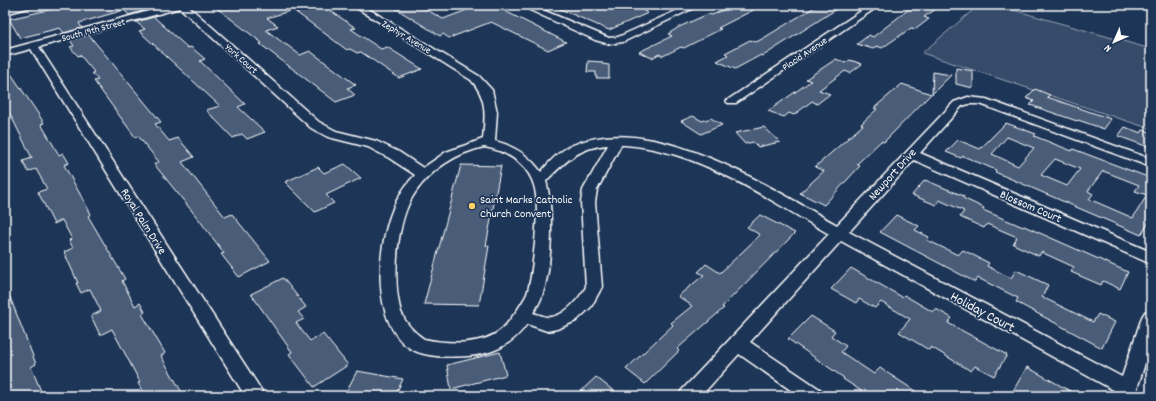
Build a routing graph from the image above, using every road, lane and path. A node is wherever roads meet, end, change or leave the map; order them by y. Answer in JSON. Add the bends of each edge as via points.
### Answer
{"nodes":[{"id":1,"x":28,"y":5,"type":"edge"},
{"id":2,"x":181,"y":5,"type":"edge"},
{"id":3,"x":356,"y":5,"type":"edge"},
{"id":4,"x":523,"y":5,"type":"edge"},
{"id":5,"x":876,"y":5,"type":"edge"},
{"id":6,"x":691,"y":6,"type":"edge"},
{"id":7,"x":5,"y":11,"type":"edge"},
{"id":8,"x":34,"y":46,"type":"junction"},
{"id":9,"x":5,"y":53,"type":"edge"},
{"id":10,"x":732,"y":101,"type":"dead end"},
{"id":11,"x":616,"y":142,"type":"junction"},
{"id":12,"x":489,"y":144,"type":"junction"},
{"id":13,"x":910,"y":154,"type":"junction"},
{"id":14,"x":1151,"y":163,"type":"edge"},
{"id":15,"x":423,"y":174,"type":"junction"},
{"id":16,"x":539,"y":181,"type":"junction"},
{"id":17,"x":840,"y":233,"type":"junction"},
{"id":18,"x":1151,"y":258,"type":"edge"},
{"id":19,"x":522,"y":316,"type":"junction"},
{"id":20,"x":1151,"y":317,"type":"edge"},
{"id":21,"x":737,"y":343,"type":"junction"},
{"id":22,"x":1126,"y":392,"type":"edge"},
{"id":23,"x":255,"y":396,"type":"edge"},
{"id":24,"x":689,"y":396,"type":"edge"},
{"id":25,"x":814,"y":396,"type":"edge"}],
"edges":[{"from":1,"to":7,"type":"street"},
{"from":2,"to":8,"type":"street","name":"South 19th Street"},
{"from":2,"to":15,"type":"street","name":"York Court","via":[[315,125],[326,131],[372,144]]},
{"from":3,"to":12,"type":"street","name":"Zephyr Avenue","via":[[475,78],[486,90],[491,112]]},
{"from":4,"to":6,"type":"street","via":[[609,41],[620,40]]},
{"from":5,"to":10,"type":"street","name":"Placid Avenue"},
{"from":8,"to":9,"type":"street","name":"South 19th Street"},
{"from":8,"to":23,"type":"street","name":"Royal Palm Drive"},
{"from":11,"to":16,"type":"street","name":"Holiday Court","via":[[584,145],[571,151]]},
{"from":11,"to":17,"type":"street","name":"Holiday Court","via":[[665,146],[690,154]]},
{"from":11,"to":19,"type":"street","via":[[590,190],[588,202],[594,287],[585,303],[570,316],[557,322],[548,324]]},
{"from":12,"to":15,"type":"street","via":[[466,146],[446,156]]},
{"from":12,"to":16,"type":"street","via":[[514,152],[526,162]]},
{"from":13,"to":14,"type":"street","name":"Newport Drive","via":[[958,104],[968,100],[982,101],[1000,107]]},
{"from":13,"to":17,"type":"street","name":"Newport Drive"},
{"from":13,"to":18,"type":"street","name":"Blossom Court"},
{"from":15,"to":19,"type":"street","via":[[407,193],[396,218],[388,276],[394,313],[407,336],[420,345],[452,349],[480,348],[502,339],[516,327]]},
{"from":16,"to":19,"type":"street","via":[[544,200],[540,261],[535,294]]},
{"from":17,"to":21,"type":"street","name":"Newport Drive"},
{"from":17,"to":22,"type":"street","name":"Holiday Court"},
{"from":20,"to":22,"type":"street"},
{"from":21,"to":24,"type":"street","name":"Newport Drive"},
{"from":21,"to":25,"type":"street"}]}
